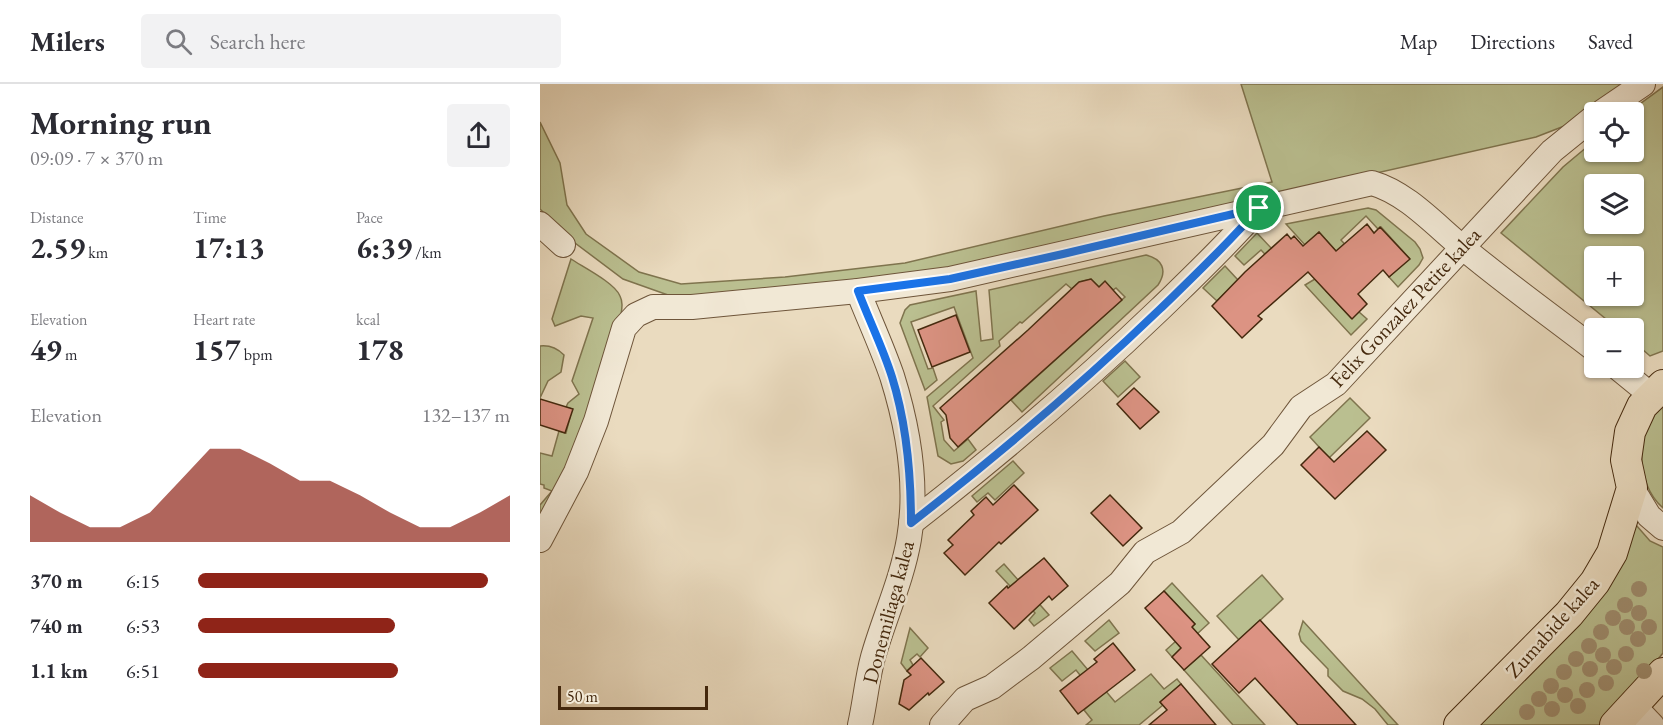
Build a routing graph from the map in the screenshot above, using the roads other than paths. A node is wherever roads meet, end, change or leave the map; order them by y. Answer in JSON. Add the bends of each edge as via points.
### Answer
{"nodes":[{"id":1,"x":1643,"y":84,"type":"edge"},
{"id":2,"x":1617,"y":102,"type":"edge"},
{"id":3,"x":1584,"y":125,"type":"edge"},
{"id":4,"x":1259,"y":208,"type":"junction"},
{"id":5,"x":540,"y":224,"type":"edge"},
{"id":6,"x":563,"y":244,"type":"dead end"},
{"id":7,"x":1463,"y":248,"type":"junction"},
{"id":8,"x":858,"y":291,"type":"junction"},
{"id":9,"x":1584,"y":341,"type":"edge"},
{"id":10,"x":1636,"y":378,"type":"edge"},
{"id":11,"x":1657,"y":390,"type":"edge"},
{"id":12,"x":909,"y":460,"type":"junction"},
{"id":13,"x":956,"y":488,"type":"junction"},
{"id":14,"x":1632,"y":488,"type":"junction"},
{"id":15,"x":911,"y":523,"type":"junction"},
{"id":16,"x":1663,"y":528,"type":"edge"},
{"id":17,"x":540,"y":540,"type":"edge"},
{"id":18,"x":1663,"y":673,"type":"edge"},
{"id":19,"x":1634,"y":719,"type":"edge"},
{"id":20,"x":860,"y":725,"type":"edge"},
{"id":21,"x":942,"y":725,"type":"edge"},
{"id":22,"x":1459,"y":725,"type":"edge"}],
"edges":[{"from":1,"to":2,"type":"street"},
{"from":3,"to":7,"type":"street","name":"Felix Gonzalez Petite kalea","via":[[1552,151]]},
{"from":4,"to":7,"type":"street","via":[[1372,183],[1403,198]]},
{"from":4,"to":8,"type":"street","via":[[960,277]]},
{"from":4,"to":13,"type":"street","via":[[1086,378]]},
{"from":5,"to":6,"type":"street"},
{"from":7,"to":9,"type":"street"},
{"from":7,"to":21,"type":"street","name":"Felix Gonzalez Petite kalea","via":[[1336,384],[1301,407],[1273,445],[1181,532],[1145,552],[1120,583],[1031,658],[992,687],[965,699]]},
{"from":8,"to":12,"type":"street","name":"Donemiliaga kalea","via":[[892,376]]},
{"from":8,"to":17,"type":"street","via":[[692,307],[653,307],[636,315],[624,328],[576,472]]},
{"from":10,"to":11,"type":"street"},
{"from":11,"to":14,"type":"main road","name":"Zumabide kalea","via":[[1635,419],[1627,446]]},
{"from":12,"to":13,"type":"street","via":[[931,483]]},
{"from":12,"to":15,"type":"street","name":"Donemiliaga kalea"},
{"from":13,"to":15,"type":"street"},
{"from":14,"to":16,"type":"street","via":[[1649,516]]},
{"from":14,"to":22,"type":"main road","name":"Zumabide kalea","via":[[1612,553],[1595,582],[1569,614]]},
{"from":15,"to":20,"type":"street","name":"Donemiliaga kalea","via":[[901,574],[872,660]]},
{"from":18,"to":19,"type":"main road"}]}
